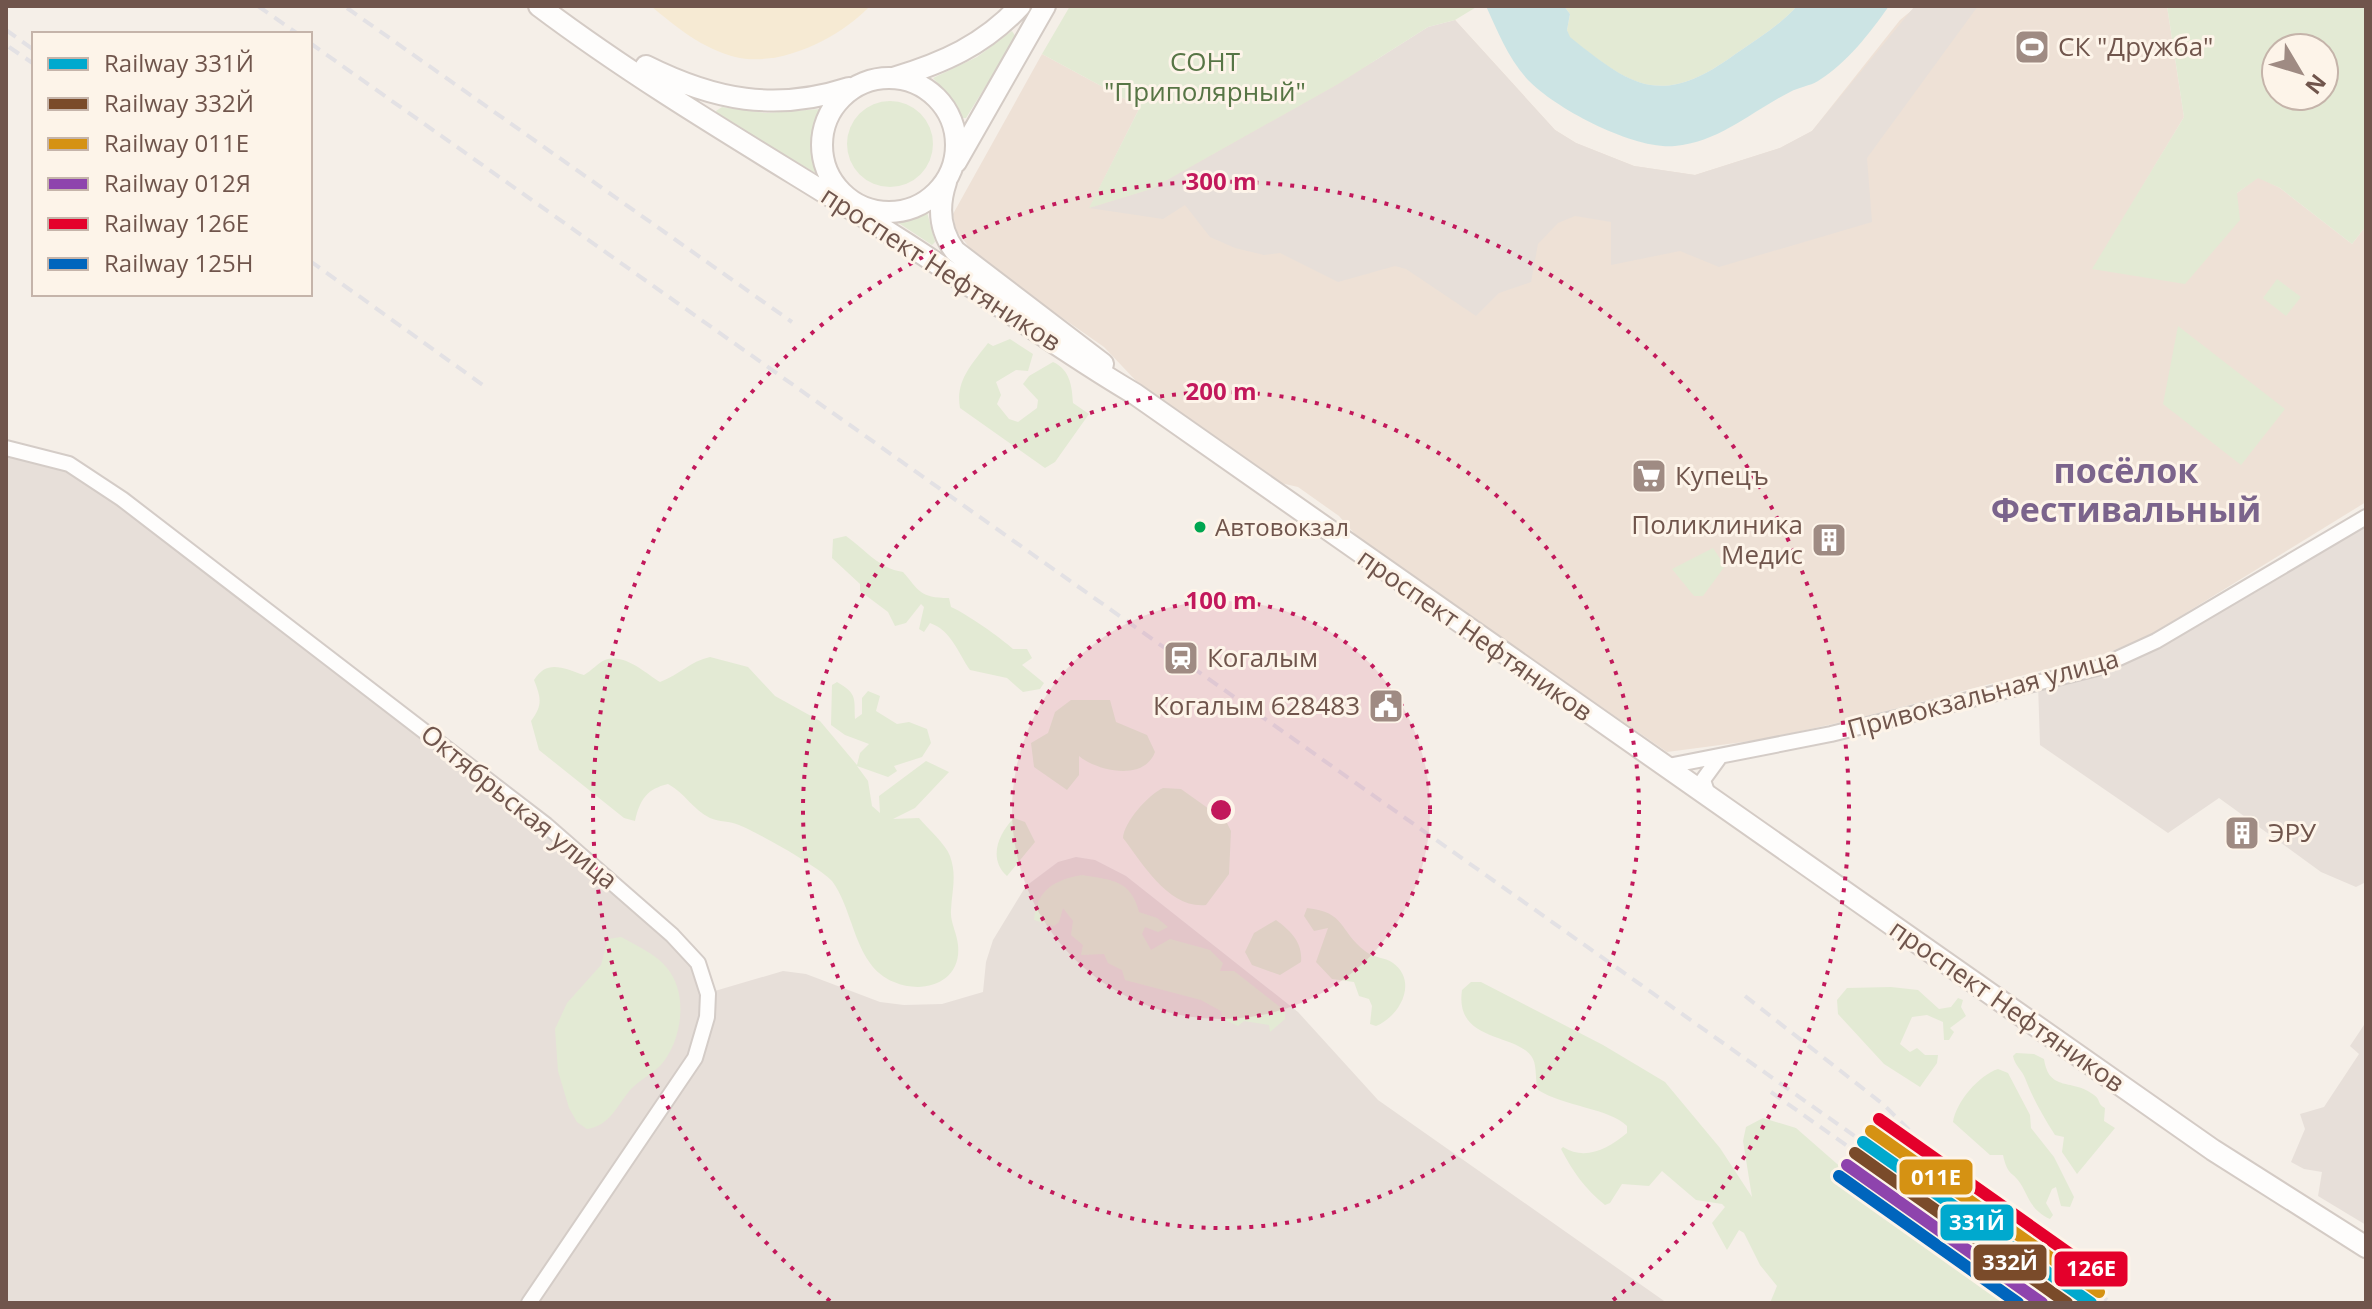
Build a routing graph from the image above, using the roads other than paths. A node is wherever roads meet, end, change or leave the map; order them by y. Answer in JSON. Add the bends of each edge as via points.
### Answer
{"nodes":[{"id":1,"x":1020,"y":6,"type":"edge"},
{"id":2,"x":1045,"y":6,"type":"edge"},
{"id":3,"x":545,"y":11,"type":"edge"},
{"id":4,"x":892,"y":78,"type":"junction"},
{"id":5,"x":859,"y":86,"type":"junction"},
{"id":6,"x":948,"y":176,"type":"junction"},
{"id":7,"x":802,"y":179,"type":"junction"},
{"id":8,"x":855,"y":202,"type":"junction"},
{"id":9,"x":898,"y":238,"type":"junction"},
{"id":10,"x":1135,"y":394,"type":"junction"},
{"id":11,"x":6,"y":448,"type":"edge"},
{"id":12,"x":2366,"y":517,"type":"edge"},
{"id":13,"x":1719,"y":758,"type":"junction"},
{"id":14,"x":1663,"y":767,"type":"junction"},
{"id":15,"x":1710,"y":799,"type":"junction"},
{"id":16,"x":2366,"y":1247,"type":"edge"},
{"id":17,"x":529,"y":1303,"type":"edge"}],
"edges":[{"from":1,"to":4,"type":"main road","via":[[967,50]]},
{"from":2,"to":6,"type":"main road"},
{"from":3,"to":5,"type":"main road","via":[[679,83],[722,97],[787,102]]},
{"from":3,"to":7,"type":"main road","name":"проспект Нефтяников"},
{"from":4,"to":5,"type":"main road"},
{"from":4,"to":6,"type":"main road","via":[[925,88],[949,113],[956,138]]},
{"from":5,"to":8,"type":"main road","via":[[833,109],[823,143],[831,177]]},
{"from":6,"to":8,"type":"main road","via":[[929,199],[905,210],[879,211]]},
{"from":6,"to":10,"type":"main road","via":[[941,195],[942,223],[955,251],[1085,348]]},
{"from":7,"to":8,"type":"main road"},
{"from":7,"to":9,"type":"main road","name":"проспект Нефтяников"},
{"from":8,"to":9,"type":"main road"},
{"from":9,"to":10,"type":"main road","name":"проспект Нефтяников"},
{"from":10,"to":14,"type":"main road","name":"проспект Нефтяников"},
{"from":11,"to":17,"type":"street","name":"Октябрьская улица","via":[[69,464],[111,491],[546,825],[698,963],[708,994],[695,1058]]},
{"from":12,"to":13,"type":"street","name":"Привокзальная улица","via":[[2156,641],[2097,668],[1956,706]]},
{"from":13,"to":14,"type":"street","name":"Привокзальная улица"},
{"from":13,"to":15,"type":"street","via":[[1703,780]]},
{"from":14,"to":15,"type":"main road","name":"проспект Нефтяников"},
{"from":15,"to":16,"type":"main road","name":"проспект Нефтяников","via":[[2213,1150]]}]}
